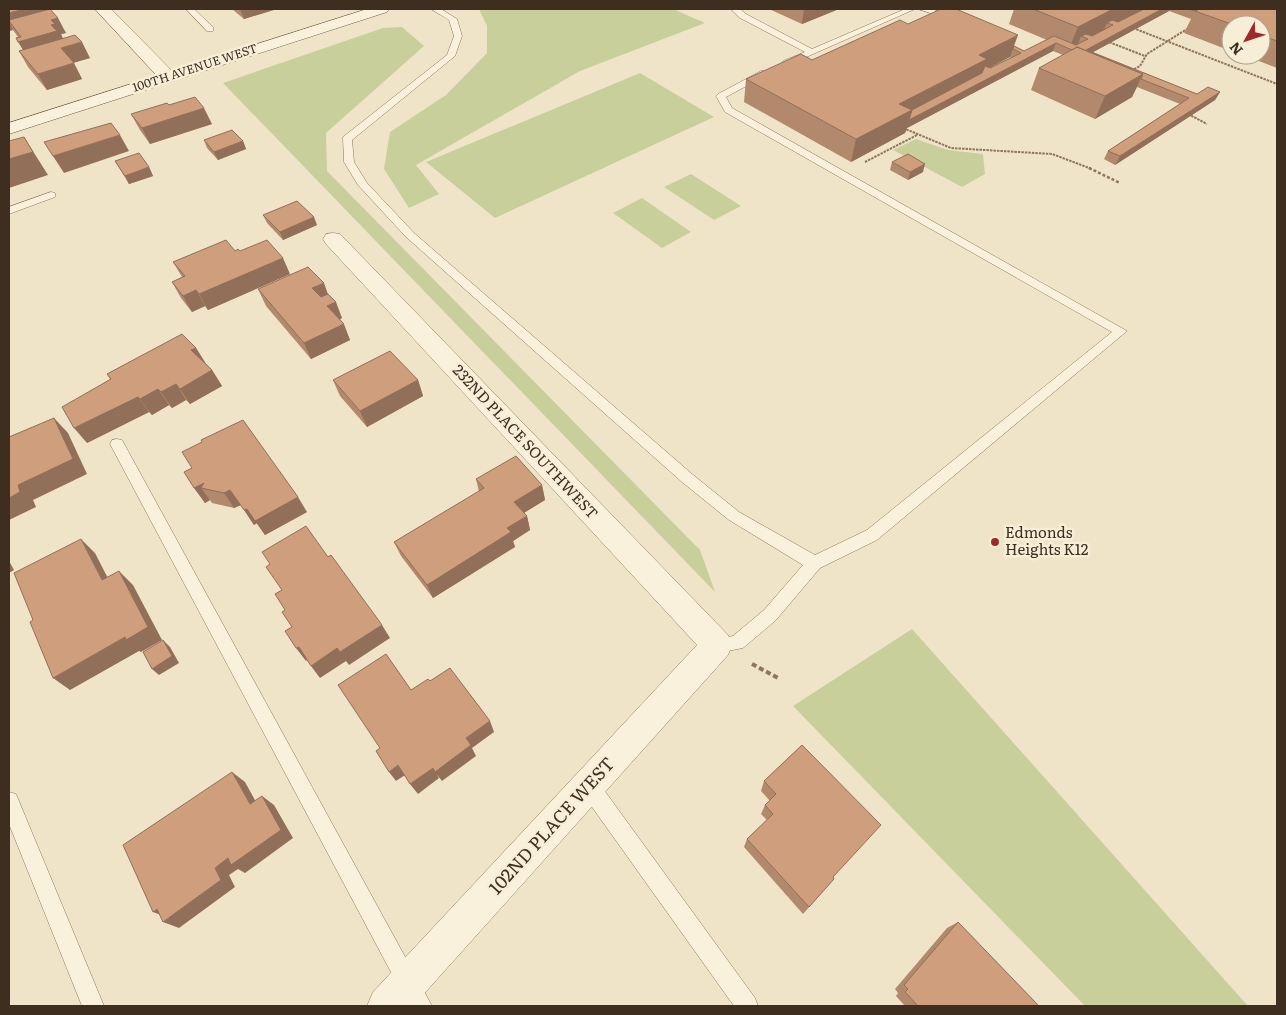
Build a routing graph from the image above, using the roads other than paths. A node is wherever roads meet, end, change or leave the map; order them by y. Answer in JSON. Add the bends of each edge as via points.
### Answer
{"nodes":[{"id":1,"x":103,"y":9,"type":"edge"},
{"id":2,"x":190,"y":9,"type":"edge"},
{"id":3,"x":382,"y":9,"type":"edge"},
{"id":4,"x":436,"y":9,"type":"edge"},
{"id":5,"x":735,"y":9,"type":"edge"},
{"id":6,"x":911,"y":9,"type":"edge"},
{"id":7,"x":922,"y":9,"type":"edge"},
{"id":8,"x":965,"y":21,"type":"edge"},
{"id":9,"x":210,"y":29,"type":"dead end"},
{"id":10,"x":812,"y":52,"type":"junction"},
{"id":11,"x":168,"y":77,"type":"junction"},
{"id":12,"x":9,"y":129,"type":"edge"},
{"id":13,"x":51,"y":195,"type":"dead end"},
{"id":14,"x":9,"y":211,"type":"edge"},
{"id":15,"x":333,"y":239,"type":"dead end"},
{"id":16,"x":117,"y":444,"type":"dead end"},
{"id":17,"x":814,"y":563,"type":"junction"},
{"id":18,"x":717,"y":645,"type":"junction"},
{"id":19,"x":589,"y":786,"type":"junction"},
{"id":20,"x":9,"y":801,"type":"edge"},
{"id":21,"x":405,"y":999,"type":"edge"},
{"id":22,"x":93,"y":1006,"type":"edge"},
{"id":23,"x":747,"y":1006,"type":"edge"}],
"edges":[{"from":1,"to":11,"type":"street"},
{"from":2,"to":9,"type":"lane"},
{"from":3,"to":11,"type":"street","name":"100TH AVENUE WEST"},
{"from":4,"to":17,"type":"lane","via":[[453,20],[458,36],[451,56],[347,139],[349,162],[363,185],[410,235],[686,478],[734,516]]},
{"from":5,"to":10,"type":"lane"},
{"from":6,"to":10,"type":"lane"},
{"from":7,"to":8,"type":"lane"},
{"from":10,"to":17,"type":"lane","via":[[750,79],[721,96],[728,110],[1121,331],[872,536]]},
{"from":11,"to":12,"type":"street","name":"100TH AVENUE WEST"},
{"from":13,"to":14,"type":"lane"},
{"from":15,"to":18,"type":"street","name":"232ND PLACE SOUTHWEST"},
{"from":16,"to":21,"type":"lane"},
{"from":17,"to":18,"type":"lane","via":[[770,615],[737,643]]},
{"from":18,"to":19,"type":"street","name":"102ND PLACE WEST"},
{"from":19,"to":21,"type":"street","name":"102ND PLACE WEST"},
{"from":19,"to":23,"type":"lane"},
{"from":20,"to":22,"type":"lane"}]}
